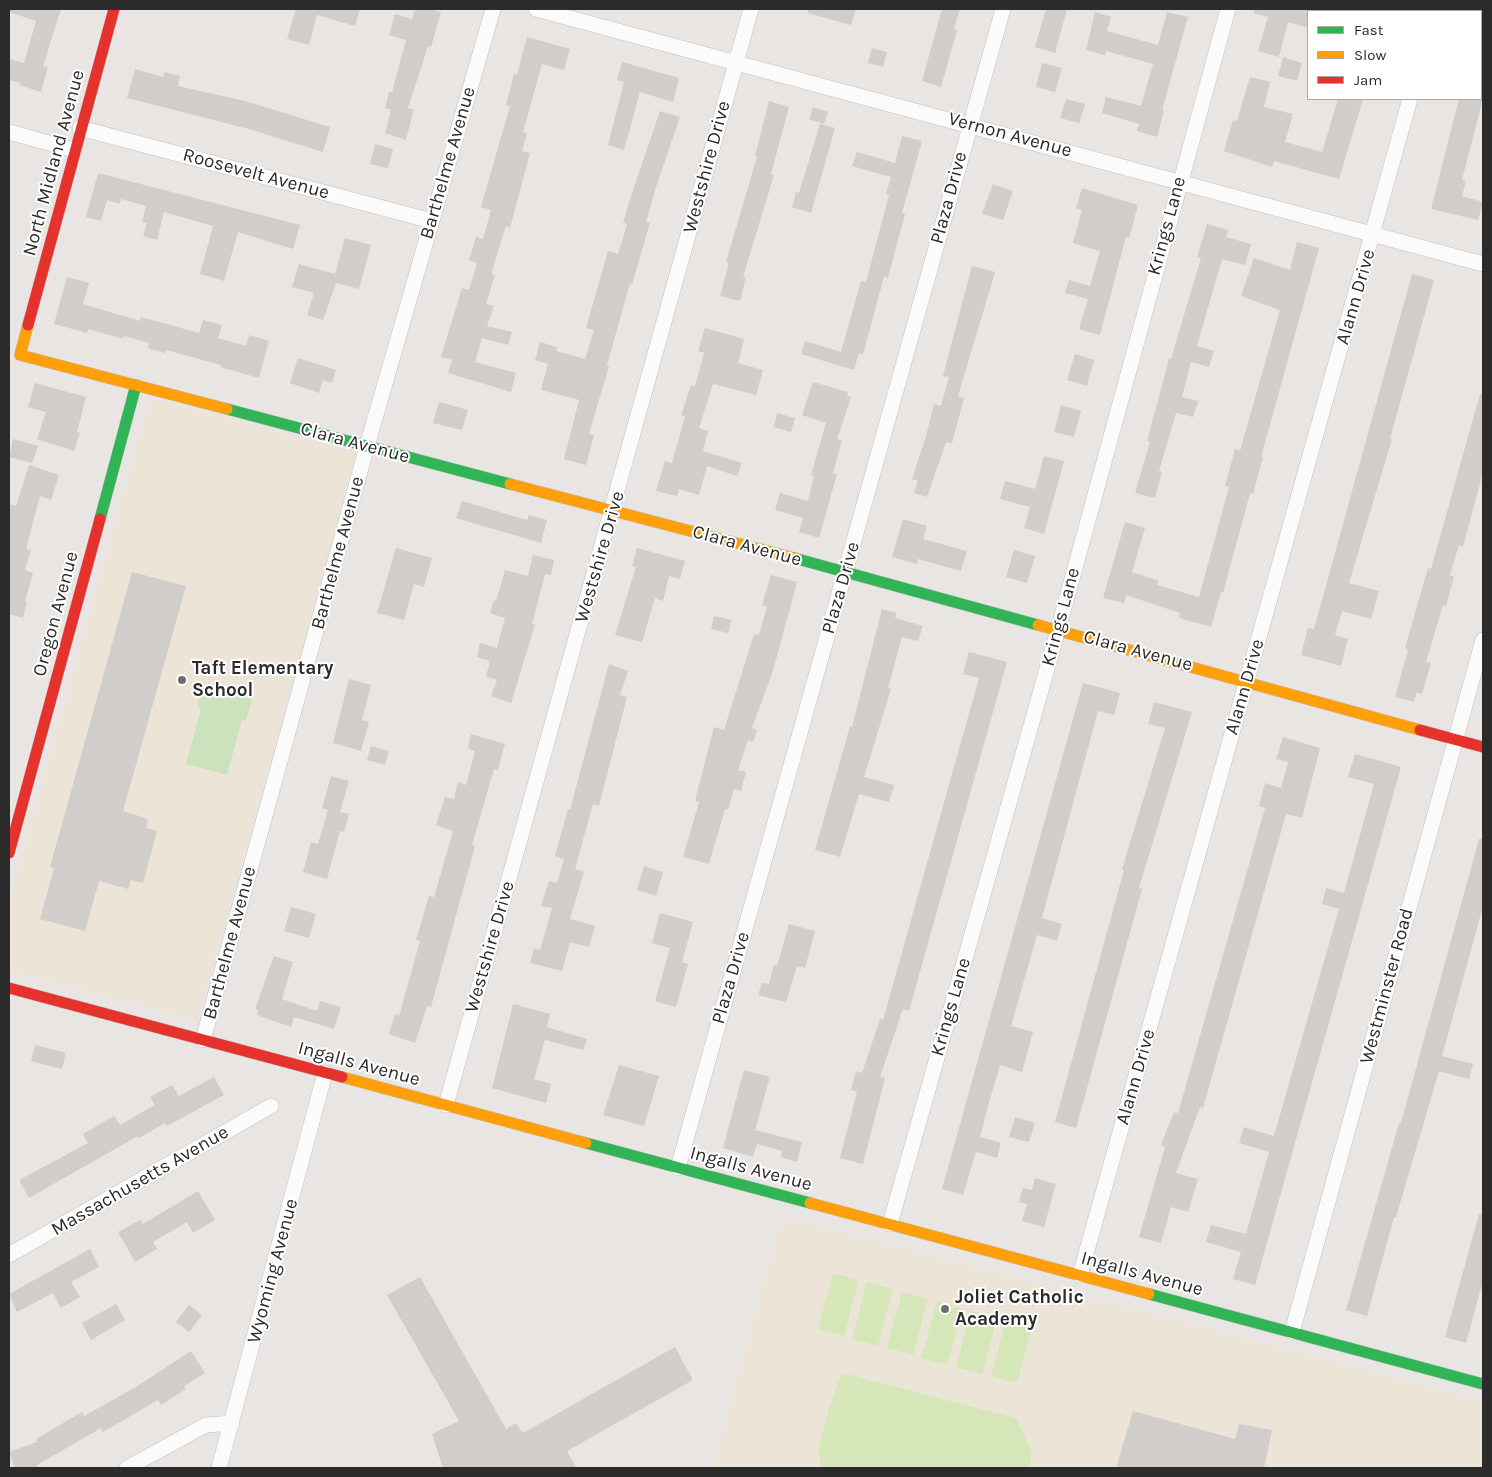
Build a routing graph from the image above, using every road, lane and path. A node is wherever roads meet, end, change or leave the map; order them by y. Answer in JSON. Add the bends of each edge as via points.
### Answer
{"nodes":[{"id":1,"x":114,"y":9,"type":"edge"},
{"id":2,"x":493,"y":9,"type":"edge"},
{"id":3,"x":536,"y":9,"type":"edge"},
{"id":4,"x":750,"y":9,"type":"edge"},
{"id":5,"x":1003,"y":9,"type":"edge"},
{"id":6,"x":1228,"y":9,"type":"edge"},
{"id":7,"x":735,"y":62,"type":"junction"},
{"id":8,"x":1410,"y":100,"type":"edge"},
{"id":9,"x":969,"y":125,"type":"junction"},
{"id":10,"x":80,"y":128,"type":"junction"},
{"id":11,"x":9,"y":132,"type":"edge"},
{"id":12,"x":74,"y":150,"type":"junction"},
{"id":13,"x":1180,"y":181,"type":"junction"},
{"id":14,"x":432,"y":221,"type":"junction"},
{"id":15,"x":1373,"y":235,"type":"junction"},
{"id":16,"x":1483,"y":264,"type":"edge"},
{"id":17,"x":14,"y":353,"type":"edge"},
{"id":18,"x":136,"y":385,"type":"junction"},
{"id":19,"x":368,"y":446,"type":"junction"},
{"id":20,"x":613,"y":510,"type":"junction"},
{"id":21,"x":846,"y":572,"type":"junction"},
{"id":22,"x":1058,"y":630,"type":"junction"},
{"id":23,"x":1483,"y":640,"type":"edge"},
{"id":24,"x":1247,"y":680,"type":"junction"},
{"id":25,"x":1455,"y":739,"type":"junction"},
{"id":26,"x":1483,"y":746,"type":"edge"},
{"id":27,"x":9,"y":853,"type":"edge"},
{"id":28,"x":9,"y":988,"type":"edge"},
{"id":29,"x":203,"y":1040,"type":"junction"},
{"id":30,"x":325,"y":1073,"type":"junction"},
{"id":31,"x":446,"y":1105,"type":"junction"},
{"id":32,"x":271,"y":1106,"type":"dead end"},
{"id":33,"x":678,"y":1168,"type":"junction"},
{"id":34,"x":890,"y":1224,"type":"junction"},
{"id":35,"x":9,"y":1255,"type":"edge"},
{"id":36,"x":1080,"y":1275,"type":"junction"},
{"id":37,"x":1292,"y":1332,"type":"junction"},
{"id":38,"x":1483,"y":1384,"type":"edge"},
{"id":39,"x":232,"y":1423,"type":"junction"},
{"id":40,"x":127,"y":1468,"type":"edge"},
{"id":41,"x":219,"y":1468,"type":"edge"}],
"edges":[{"from":1,"to":10,"type":"street","name":"North Midland Avenue"},
{"from":2,"to":14,"type":"street","name":"Barthelme Avenue"},
{"from":3,"to":7,"type":"street","name":"Vernon Avenue"},
{"from":4,"to":7,"type":"street","name":"Westshire Drive"},
{"from":5,"to":9,"type":"street","name":"Plaza Drive"},
{"from":6,"to":13,"type":"street","name":"Krings Lane"},
{"from":7,"to":9,"type":"street","name":"Vernon Avenue"},
{"from":7,"to":20,"type":"street","name":"Westshire Drive"},
{"from":8,"to":15,"type":"street","name":"Alann Drive"},
{"from":9,"to":13,"type":"street","name":"Vernon Avenue"},
{"from":9,"to":21,"type":"street","name":"Plaza Drive"},
{"from":10,"to":12,"type":"street","name":"North Midland Avenue"},
{"from":10,"to":14,"type":"street","name":"Roosevelt Avenue"},
{"from":11,"to":12,"type":"street"},
{"from":12,"to":17,"type":"street","name":"North Midland Avenue"},
{"from":13,"to":15,"type":"street","name":"Vernon Avenue"},
{"from":13,"to":22,"type":"street","name":"Krings Lane"},
{"from":14,"to":19,"type":"street","name":"Barthelme Avenue"},
{"from":15,"to":16,"type":"street","name":"Vernon Avenue"},
{"from":15,"to":24,"type":"street","name":"Alann Drive"},
{"from":17,"to":18,"type":"street","name":"Clara Avenue"},
{"from":18,"to":19,"type":"street","name":"Clara Avenue"},
{"from":18,"to":27,"type":"street","name":"Oregon Avenue"},
{"from":19,"to":20,"type":"street","name":"Clara Avenue"},
{"from":19,"to":29,"type":"street","name":"Barthelme Avenue"},
{"from":20,"to":21,"type":"street","name":"Clara Avenue"},
{"from":20,"to":31,"type":"street","name":"Westshire Drive"},
{"from":21,"to":22,"type":"street","name":"Clara Avenue"},
{"from":21,"to":33,"type":"street","name":"Plaza Drive"},
{"from":22,"to":24,"type":"street","name":"Clara Avenue"},
{"from":22,"to":34,"type":"street","name":"Krings Lane"},
{"from":23,"to":25,"type":"street","name":"Westminster Road"},
{"from":24,"to":25,"type":"street","name":"Clara Avenue"},
{"from":24,"to":36,"type":"street","name":"Alann Drive"},
{"from":25,"to":26,"type":"street","name":"Clara Avenue"},
{"from":25,"to":37,"type":"street","name":"Westminster Road"},
{"from":28,"to":29,"type":"street","name":"Ingalls Avenue"},
{"from":29,"to":30,"type":"street","name":"Ingalls Avenue"},
{"from":30,"to":31,"type":"street","name":"Ingalls Avenue"},
{"from":30,"to":39,"type":"street","name":"Wyoming Avenue"},
{"from":31,"to":33,"type":"street","name":"Ingalls Avenue"},
{"from":32,"to":35,"type":"street","name":"Massachusetts Avenue"},
{"from":33,"to":34,"type":"street","name":"Ingalls Avenue"},
{"from":34,"to":36,"type":"street","name":"Ingalls Avenue"},
{"from":36,"to":37,"type":"street","name":"Ingalls Avenue"},
{"from":37,"to":38,"type":"street","name":"Ingalls Avenue"},
{"from":39,"to":40,"type":"street","via":[[206,1425]]},
{"from":39,"to":41,"type":"street","name":"Wyoming Avenue"}]}
